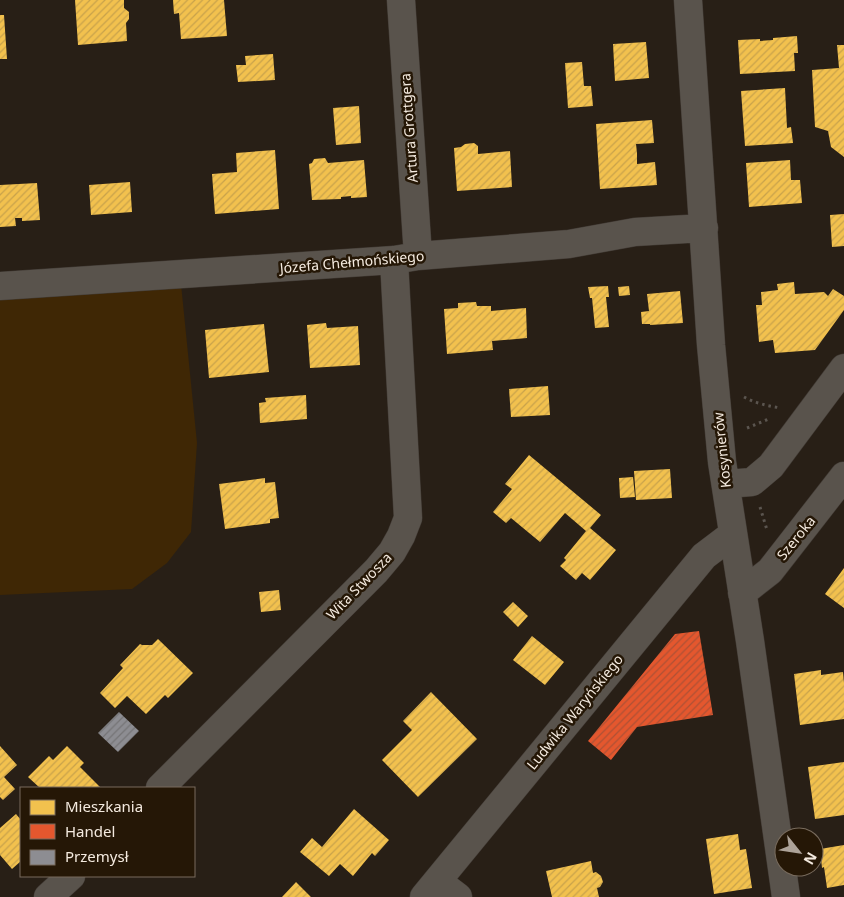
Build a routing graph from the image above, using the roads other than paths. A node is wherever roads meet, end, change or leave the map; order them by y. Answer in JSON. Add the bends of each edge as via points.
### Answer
{"nodes":[{"id":1,"x":401,"y":0,"type":"edge"},
{"id":2,"x":688,"y":0,"type":"edge"},
{"id":3,"x":704,"y":228,"type":"junction"},
{"id":4,"x":406,"y":258,"type":"junction"},
{"id":5,"x":0,"y":286,"type":"edge"},
{"id":6,"x":844,"y":368,"type":"edge"},
{"id":7,"x":844,"y":476,"type":"edge"},
{"id":8,"x":726,"y":484,"type":"junction"},
{"id":9,"x":733,"y":534,"type":"junction"},
{"id":10,"x":742,"y":593,"type":"junction"},
{"id":11,"x":161,"y":787,"type":"edge"},
{"id":12,"x":70,"y":877,"type":"edge"},
{"id":13,"x":440,"y":892,"type":"edge"},
{"id":14,"x":48,"y":897,"type":"edge"},
{"id":15,"x":786,"y":897,"type":"edge"}],
"edges":[{"from":1,"to":4,"type":"street","name":"Artura Grottgera"},
{"from":2,"to":3,"type":"street","name":"Kosynierów"},
{"from":3,"to":4,"type":"street","name":"Józefa Chełmońskiego","via":[[635,232],[569,244]]},
{"from":3,"to":8,"type":"street","name":"Kosynierów","via":[[711,345]]},
{"from":4,"to":5,"type":"street","name":"Józefa Chełmońskiego"},
{"from":4,"to":11,"type":"street","name":"Wita Stwosza","via":[[408,518],[401,536],[376,570]]},
{"from":6,"to":8,"type":"street","via":[[770,466],[752,482]]},
{"from":7,"to":10,"type":"street","name":"Szeroka","via":[[770,571]]},
{"from":8,"to":9,"type":"street","name":"Kosynierów"},
{"from":9,"to":10,"type":"street","name":"Kosynierów"},
{"from":9,"to":13,"type":"street","name":"Ludwika Waryńskiego","via":[[704,556]]},
{"from":10,"to":15,"type":"street","name":"Kosynierów"},
{"from":12,"to":14,"type":"street"}]}
